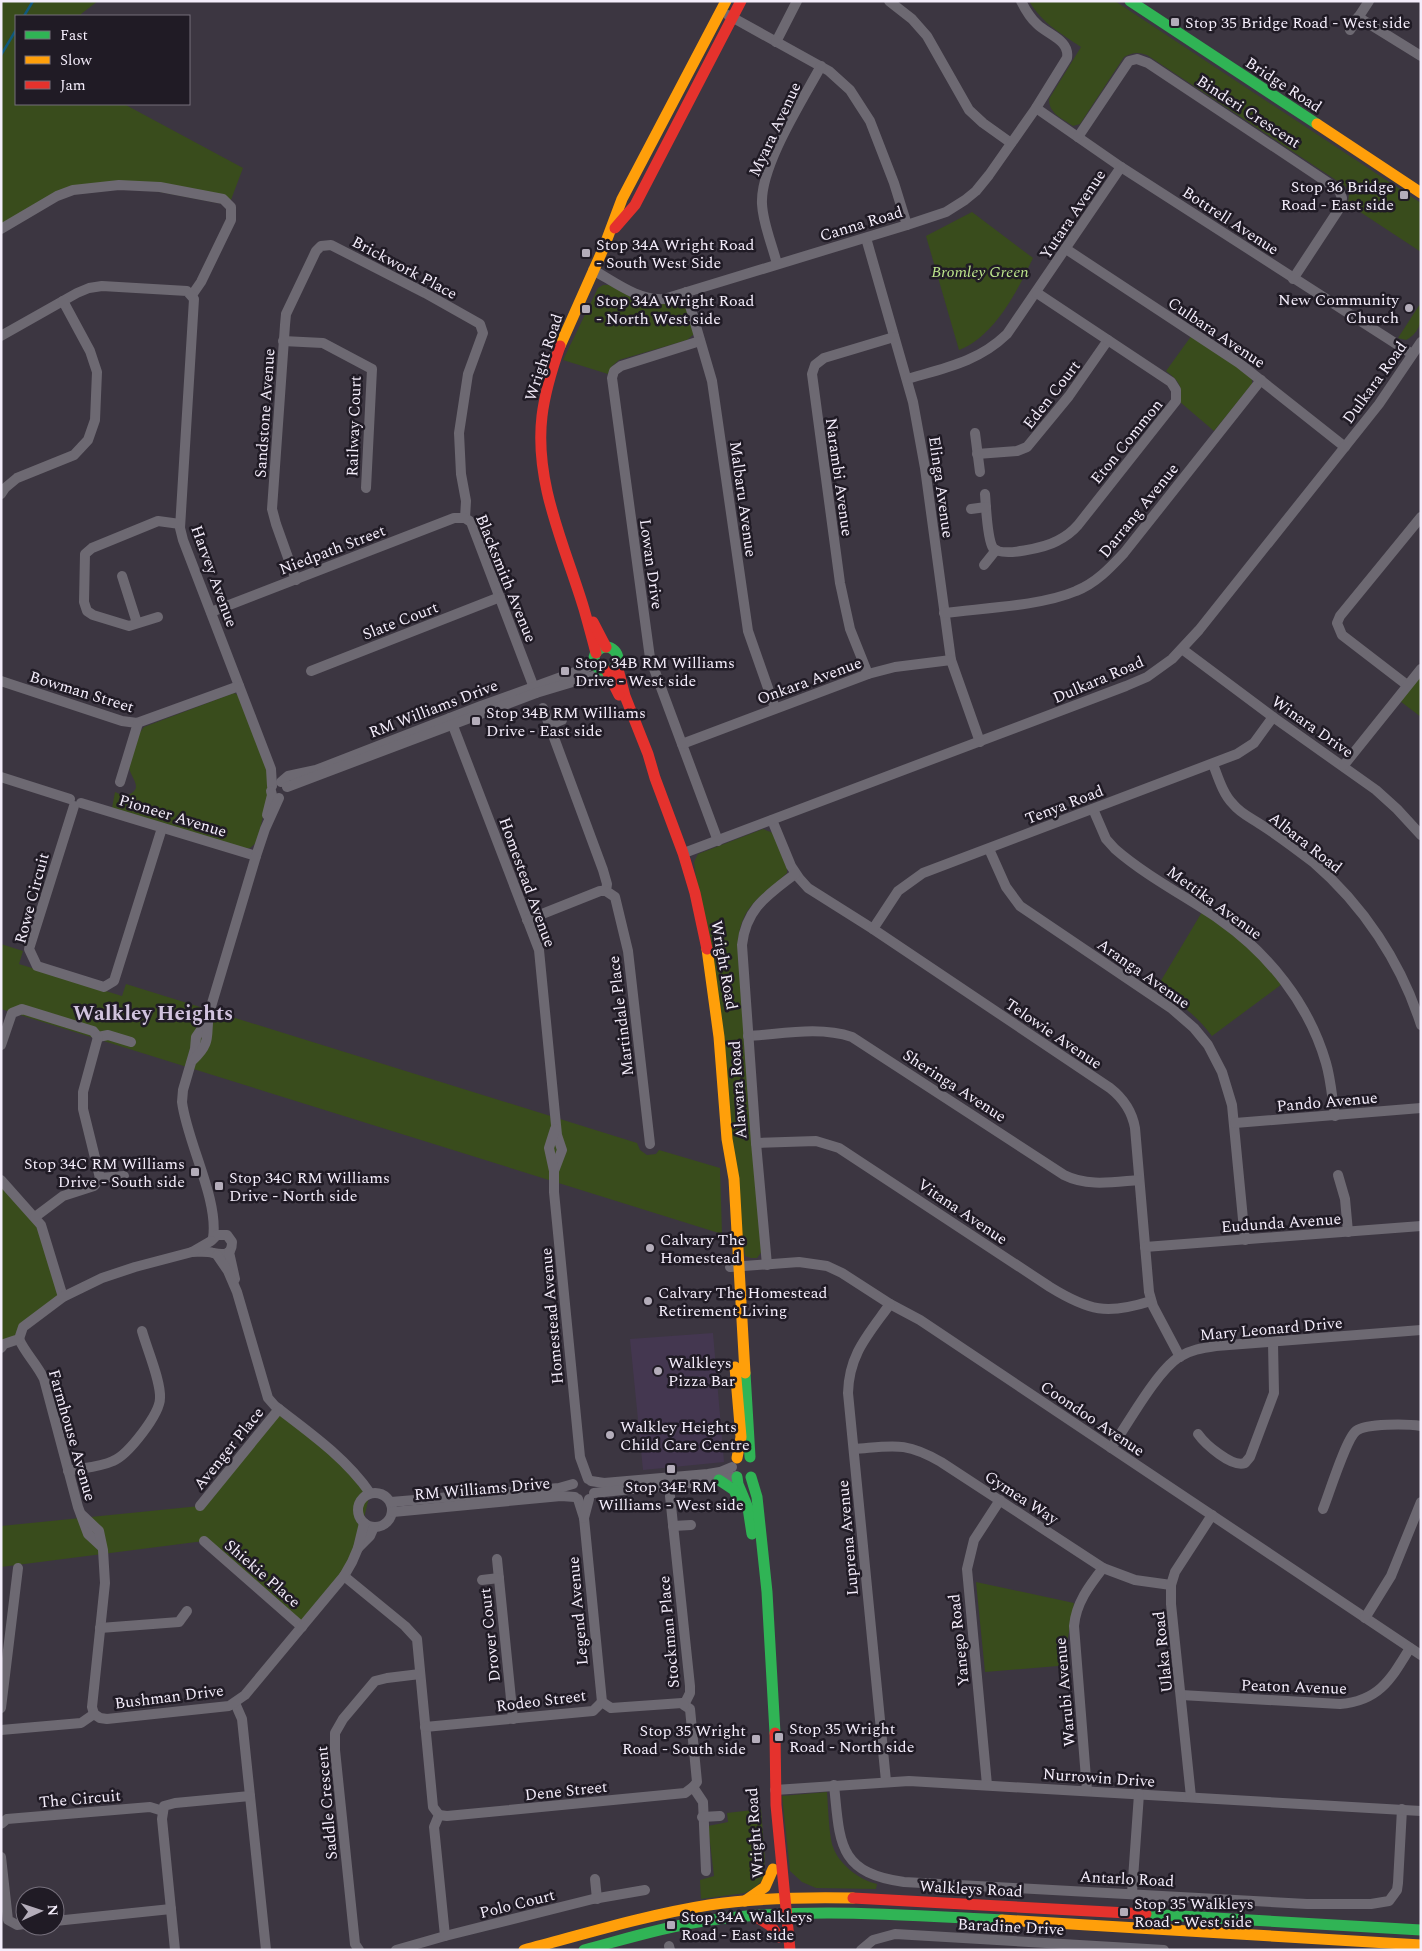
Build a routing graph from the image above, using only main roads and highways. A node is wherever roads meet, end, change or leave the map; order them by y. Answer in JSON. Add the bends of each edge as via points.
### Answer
{"nodes":[{"id":1,"x":741,"y":1,"type":"edge"},
{"id":2,"x":1130,"y":1,"type":"edge"},
{"id":3,"x":723,"y":6,"type":"edge"},
{"id":4,"x":1421,"y":193,"type":"edge"},
{"id":5,"x":611,"y":232,"type":"junction"},
{"id":6,"x":599,"y":653,"type":"junction"},
{"id":7,"x":617,"y":665,"type":"junction"},
{"id":8,"x":605,"y":671,"type":"junction"},
{"id":9,"x":655,"y":778,"type":"junction"},
{"id":10,"x":734,"y":1267,"type":"junction"},
{"id":11,"x":750,"y":1457,"type":"junction"},
{"id":12,"x":735,"y":1470,"type":"junction"},
{"id":13,"x":751,"y":1477,"type":"junction"},
{"id":14,"x":719,"y":1480,"type":"road end"},
{"id":15,"x":754,"y":1551,"type":"junction"},
{"id":16,"x":766,"y":1598,"type":"junction"},
{"id":17,"x":774,"y":1715,"type":"junction"},
{"id":18,"x":777,"y":1870,"type":"junction"},
{"id":19,"x":812,"y":1898,"type":"junction"},
{"id":20,"x":780,"y":1900,"type":"junction"},
{"id":21,"x":745,"y":1902,"type":"junction"},
{"id":22,"x":824,"y":1913,"type":"junction"},
{"id":23,"x":782,"y":1915,"type":"junction"},
{"id":24,"x":754,"y":1916,"type":"junction"},
{"id":25,"x":1420,"y":1930,"type":"edge"},
{"id":26,"x":786,"y":1942,"type":"edge"},
{"id":27,"x":1419,"y":1945,"type":"edge"},
{"id":28,"x":524,"y":1950,"type":"edge"},
{"id":29,"x":584,"y":1950,"type":"edge"},
{"id":30,"x":781,"y":1950,"type":"edge"}],
"edges":[{"from":1,"to":5,"type":"main road","name":"Wright Road","via":[[635,205]]},
{"from":2,"to":4,"type":"main road","name":"Bridge Road"},
{"from":3,"to":5,"type":"main road","name":"Wright Road","via":[[622,199]]},
{"from":5,"to":6,"type":"main road","name":"Wright Road","via":[[554,364],[542,409],[543,474],[582,580]]},
{"from":6,"to":7,"type":"main road","via":[[612,649],[617,654]]},
{"from":6,"to":8,"type":"main road","via":[[597,667]]},
{"from":7,"to":8,"type":"main road","via":[[613,670]]},
{"from":7,"to":9,"type":"main road","name":"Wright Road","via":[[621,686]]},
{"from":8,"to":9,"type":"main road","name":"Wright Road","via":[[617,690],[627,723]]},
{"from":9,"to":10,"type":"main road","name":"Wright Road","via":[[684,853],[703,927],[713,988],[734,1180],[738,1238]]},
{"from":10,"to":11,"type":"main road","name":"Wright Road"},
{"from":10,"to":12,"type":"main road","name":"Wright Road","via":[[731,1308],[741,1437]]},
{"from":11,"to":12,"type":"main road","via":[[744,1456]]},
{"from":11,"to":13,"type":"main road","via":[[756,1468]]},
{"from":12,"to":13,"type":"main road","via":[[746,1480]]},
{"from":12,"to":15,"type":"main road","name":"Wright Road","via":[[748,1508]]},
{"from":13,"to":16,"type":"main road","name":"Wright Road","via":[[757,1497]]},
{"from":14,"to":15,"type":"main road","via":[[736,1493]]},
{"from":15,"to":16,"type":"main road","name":"Wright Road"},
{"from":16,"to":17,"type":"main road","name":"Wright Road"},
{"from":17,"to":18,"type":"main road","name":"Wright Road"},
{"from":17,"to":18,"type":"main road","name":"Wright Road","via":[[766,1769]]},
{"from":18,"to":19,"type":"main road"},
{"from":18,"to":20,"type":"main road","name":"Wright Road"},
{"from":18,"to":21,"type":"main road","via":[[765,1887]]},
{"from":19,"to":20,"type":"main road","name":"Walkleys Road"},
{"from":19,"to":25,"type":"main road","name":"Walkleys Road"},
{"from":20,"to":21,"type":"main road","name":"Walkleys Road"},
{"from":20,"to":23,"type":"main road","name":"Wright Road"},
{"from":21,"to":28,"type":"main road","name":"Walkleys Road","via":[[677,1911]]},
{"from":22,"to":23,"type":"main road","name":"Walkleys Road"},
{"from":22,"to":26,"type":"main road","via":[[802,1921]]},
{"from":22,"to":27,"type":"main road","name":"Walkleys Road","via":[[875,1913]]},
{"from":23,"to":24,"type":"main road","name":"Walkleys Road"},
{"from":23,"to":26,"type":"main road","name":"Wright Road"},
{"from":24,"to":26,"type":"main road","via":[[771,1926]]},
{"from":24,"to":29,"type":"main road","name":"Walkleys Road","via":[[682,1925]]},
{"from":26,"to":30,"type":"main road","name":"Wright Road"}]}
